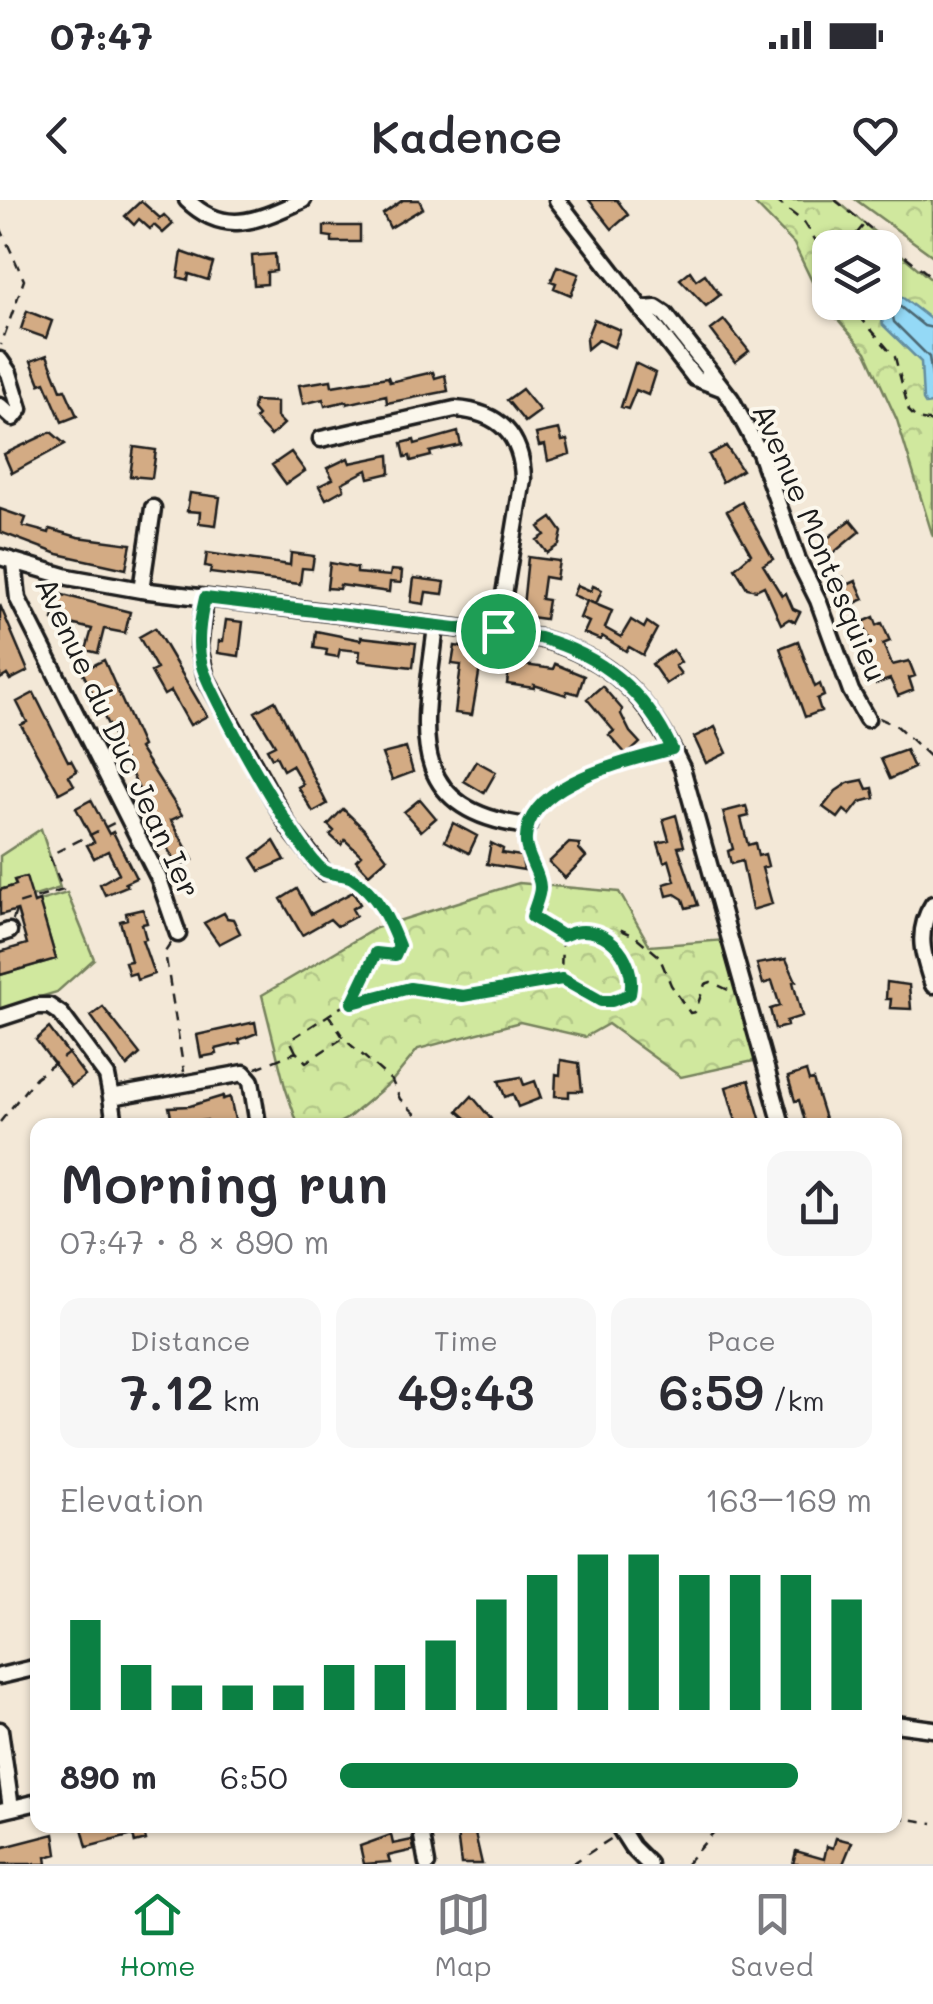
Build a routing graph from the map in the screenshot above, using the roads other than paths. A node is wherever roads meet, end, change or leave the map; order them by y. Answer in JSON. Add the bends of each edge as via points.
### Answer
{"nodes":[{"id":1,"x":187,"y":200,"type":"edge"},
{"id":2,"x":303,"y":200,"type":"edge"},
{"id":3,"x":557,"y":200,"type":"edge"},
{"id":4,"x":0,"y":360,"type":"edge"},
{"id":5,"x":0,"y":406,"type":"edge"},
{"id":6,"x":322,"y":440,"type":"dead end"},
{"id":7,"x":153,"y":508,"type":"dead end"},
{"id":8,"x":7,"y":560,"type":"edge"},
{"id":9,"x":140,"y":590,"type":"junction"},
{"id":10,"x":205,"y":598,"type":"junction"},
{"id":11,"x":436,"y":626,"type":"junction"},
{"id":12,"x":498,"y":631,"type":"junction"},
{"id":13,"x":867,"y":720,"type":"road end"},
{"id":14,"x":528,"y":826,"type":"road end"},
{"id":15,"x":324,"y":872,"type":"road end"},
{"id":16,"x":933,"y":904,"type":"edge"},
{"id":17,"x":178,"y":934,"type":"road end"},
{"id":18,"x":933,"y":985,"type":"edge"},
{"id":19,"x":0,"y":1018,"type":"edge"},
{"id":20,"x":112,"y":1097,"type":"junction"},
{"id":21,"x":114,"y":1118,"type":"edge"},
{"id":22,"x":259,"y":1118,"type":"edge"},
{"id":23,"x":780,"y":1118,"type":"edge"},
{"id":24,"x":30,"y":1668,"type":"edge"},
{"id":25,"x":0,"y":1676,"type":"edge"},
{"id":26,"x":902,"y":1725,"type":"edge"},
{"id":27,"x":933,"y":1729,"type":"edge"},
{"id":28,"x":0,"y":1730,"type":"edge"},
{"id":29,"x":30,"y":1804,"type":"edge"},
{"id":30,"x":5,"y":1809,"type":"edge"},
{"id":31,"x":421,"y":1833,"type":"edge"},
{"id":32,"x":624,"y":1833,"type":"edge"},
{"id":33,"x":427,"y":1864,"type":"edge"},
{"id":34,"x":648,"y":1864,"type":"edge"}],
"edges":[{"from":1,"to":2,"type":"street","via":[[232,224]]},
{"from":3,"to":13,"type":"street","name":"Avenue Montesquieu","via":[[644,309],[665,314],[731,399],[760,453]]},
{"from":4,"to":5,"type":"street","via":[[20,409],[13,418]]},
{"from":6,"to":12,"type":"street","via":[[454,409],[491,418],[506,430],[522,456],[523,479]]},
{"from":7,"to":9,"type":"street"},
{"from":8,"to":9,"type":"street"},
{"from":8,"to":17,"type":"street","name":"Avenue du Duc Jean Ier","via":[[18,599],[159,879]]},
{"from":9,"to":10,"type":"street"},
{"from":10,"to":11,"type":"street"},
{"from":10,"to":15,"type":"street","via":[[198,647],[206,678],[290,829]]},
{"from":11,"to":12,"type":"street"},
{"from":11,"to":14,"type":"street","via":[[424,735],[434,774],[462,804]]},
{"from":12,"to":23,"type":"street","via":[[565,645],[618,676],[640,697],[672,749]]},
{"from":16,"to":18,"type":"street","via":[[921,938]]},
{"from":19,"to":20,"type":"street","via":[[49,1006],[107,1076]]},
{"from":20,"to":21,"type":"street"},
{"from":20,"to":22,"type":"street","via":[[244,1073]]},
{"from":24,"to":25,"type":"street"},
{"from":26,"to":27,"type":"street"},
{"from":28,"to":30,"type":"street"},
{"from":29,"to":30,"type":"street"},
{"from":31,"to":33,"type":"street"},
{"from":32,"to":34,"type":"street"}]}
